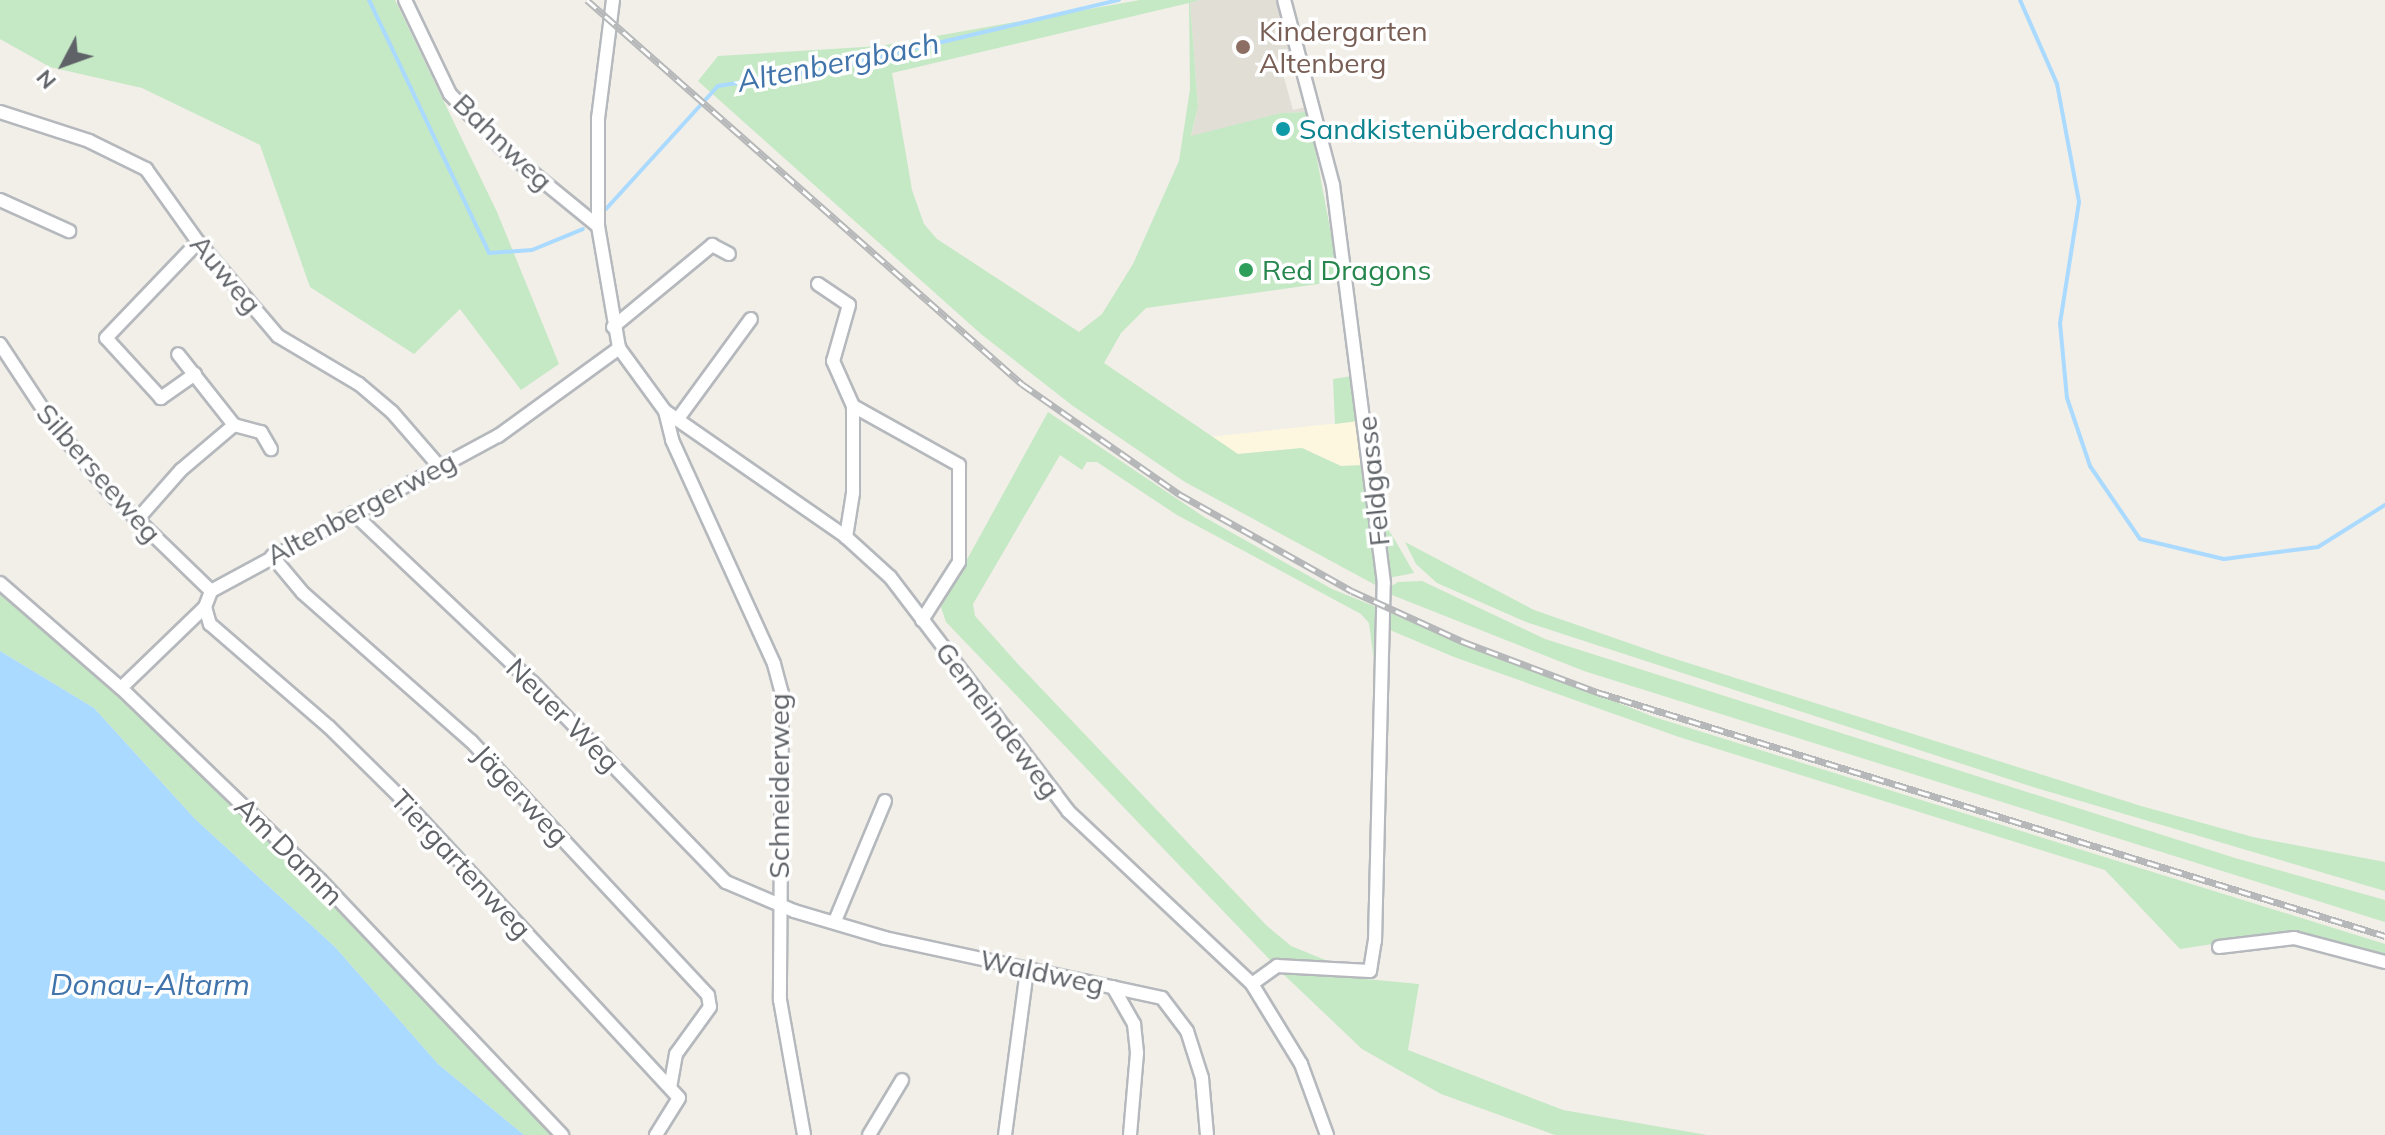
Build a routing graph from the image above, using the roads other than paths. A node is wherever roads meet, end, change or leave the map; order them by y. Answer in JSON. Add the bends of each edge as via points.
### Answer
{"nodes":[{"id":1,"x":405,"y":0,"type":"edge"},
{"id":2,"x":613,"y":0,"type":"edge"},
{"id":3,"x":1284,"y":0,"type":"edge"},
{"id":4,"x":0,"y":112,"type":"edge"},
{"id":5,"x":0,"y":200,"type":"edge"},
{"id":6,"x":598,"y":226,"type":"junction"},
{"id":7,"x":69,"y":231,"type":"dead end"},
{"id":8,"x":198,"y":242,"type":"junction"},
{"id":9,"x":729,"y":254,"type":"dead end"},
{"id":10,"x":818,"y":284,"type":"dead end"},
{"id":11,"x":751,"y":319,"type":"dead end"},
{"id":12,"x":613,"y":327,"type":"junction"},
{"id":13,"x":0,"y":344,"type":"edge"},
{"id":14,"x":619,"y":348,"type":"junction"},
{"id":15,"x":178,"y":354,"type":"dead end"},
{"id":16,"x":195,"y":374,"type":"junction"},
{"id":17,"x":853,"y":406,"type":"junction"},
{"id":18,"x":665,"y":411,"type":"junction"},
{"id":19,"x":677,"y":420,"type":"junction"},
{"id":20,"x":234,"y":425,"type":"junction"},
{"id":21,"x":271,"y":449,"type":"dead end"},
{"id":22,"x":439,"y":466,"type":"junction"},
{"id":23,"x":353,"y":513,"type":"junction"},
{"id":24,"x":136,"y":521,"type":"junction"},
{"id":25,"x":846,"y":537,"type":"junction"},
{"id":26,"x":272,"y":556,"type":"junction"},
{"id":27,"x":0,"y":583,"type":"edge"},
{"id":28,"x":211,"y":591,"type":"junction"},
{"id":29,"x":205,"y":607,"type":"junction"},
{"id":30,"x":922,"y":620,"type":"junction"},
{"id":31,"x":121,"y":688,"type":"junction"},
{"id":32,"x":885,"y":801,"type":"dead end"},
{"id":33,"x":781,"y":904,"type":"junction"},
{"id":34,"x":835,"y":921,"type":"junction"},
{"id":35,"x":2219,"y":947,"type":"dead end"},
{"id":36,"x":2385,"y":962,"type":"edge"},
{"id":37,"x":1027,"y":970,"type":"junction"},
{"id":38,"x":1252,"y":984,"type":"junction"},
{"id":39,"x":1113,"y":987,"type":"junction"},
{"id":40,"x":902,"y":1080,"type":"dead end"},
{"id":41,"x":670,"y":1087,"type":"junction"},
{"id":42,"x":562,"y":1135,"type":"edge"},
{"id":43,"x":656,"y":1135,"type":"edge"},
{"id":44,"x":804,"y":1135,"type":"edge"},
{"id":45,"x":869,"y":1135,"type":"edge"},
{"id":46,"x":1005,"y":1135,"type":"edge"},
{"id":47,"x":1130,"y":1135,"type":"edge"},
{"id":48,"x":1207,"y":1135,"type":"edge"},
{"id":49,"x":1327,"y":1135,"type":"edge"}],
"edges":[{"from":1,"to":6,"type":"street","name":"Bahnweg","via":[[450,94],[501,147]]},
{"from":2,"to":6,"type":"street","via":[[606,40]]},
{"from":3,"to":38,"type":"street","name":"Feldgasse","via":[[1333,185],[1384,583],[1370,971],[1277,966]]},
{"from":4,"to":8,"type":"street","name":"Auweg","via":[[89,141],[146,169]]},
{"from":5,"to":7,"type":"street"},
{"from":6,"to":12,"type":"street"},
{"from":8,"to":16,"type":"street","via":[[106,338],[161,398]]},
{"from":8,"to":22,"type":"street","name":"Auweg","via":[[278,336],[359,384],[392,412]]},
{"from":9,"to":12,"type":"street","via":[[712,245]]},
{"from":10,"to":17,"type":"street","via":[[849,305],[833,361]]},
{"from":11,"to":19,"type":"street"},
{"from":12,"to":14,"type":"street"},
{"from":13,"to":24,"type":"street","name":"Silberseeweg","via":[[52,423]]},
{"from":14,"to":18,"type":"street","name":"Gemeindeweg"},
{"from":14,"to":22,"type":"street","name":"Altenbergerweg","via":[[498,436]]},
{"from":15,"to":16,"type":"street"},
{"from":16,"to":20,"type":"street"},
{"from":17,"to":25,"type":"street","via":[[853,493]]},
{"from":17,"to":30,"type":"street","via":[[959,465],[959,562]]},
{"from":18,"to":19,"type":"street","name":"Gemeindeweg"},
{"from":18,"to":33,"type":"street","name":"Schneiderweg","via":[[672,440],[774,664],[782,693]]},
{"from":19,"to":25,"type":"street","name":"Gemeindeweg"},
{"from":20,"to":21,"type":"street","via":[[261,432]]},
{"from":20,"to":24,"type":"street","via":[[181,470]]},
{"from":22,"to":23,"type":"street","name":"Altenbergerweg"},
{"from":23,"to":26,"type":"street","name":"Altenbergerweg"},
{"from":23,"to":33,"type":"street","name":"Neuer Weg","via":[[532,682],[726,882]]},
{"from":24,"to":28,"type":"street","name":"Silberseeweg"},
{"from":25,"to":30,"type":"street","name":"Gemeindeweg","via":[[890,577]]},
{"from":26,"to":28,"type":"street","name":"Altenbergerweg"},
{"from":26,"to":41,"type":"street","name":"Jägerweg","via":[[303,593],[471,741],[708,995],[710,1007],[676,1054]]},
{"from":27,"to":31,"type":"street","name":"Am Damm"},
{"from":28,"to":29,"type":"street"},
{"from":29,"to":31,"type":"street"},
{"from":29,"to":41,"type":"street","name":"Tiergartenweg","via":[[210,624],[329,727],[405,802]]},
{"from":30,"to":38,"type":"street","name":"Gemeindeweg","via":[[1068,811]]},
{"from":31,"to":42,"type":"street","name":"Am Damm","via":[[320,880]]},
{"from":32,"to":34,"type":"street"},
{"from":33,"to":34,"type":"street","name":"Waldweg"},
{"from":33,"to":44,"type":"street","name":"Schneiderweg","via":[[780,1000]]},
{"from":34,"to":37,"type":"street","name":"Waldweg","via":[[885,938]]},
{"from":35,"to":36,"type":"street","via":[[2294,938]]},
{"from":37,"to":39,"type":"street","name":"Waldweg"},
{"from":37,"to":46,"type":"street"},
{"from":38,"to":49,"type":"street","name":"Gemeindeweg","via":[[1301,1064]]},
{"from":39,"to":47,"type":"street","via":[[1134,1024],[1137,1053]]},
{"from":39,"to":48,"type":"street","name":"Waldweg","via":[[1152,994],[1179,1015],[1202,1078]]},
{"from":40,"to":45,"type":"street"},
{"from":41,"to":43,"type":"street","via":[[679,1104]]}]}
